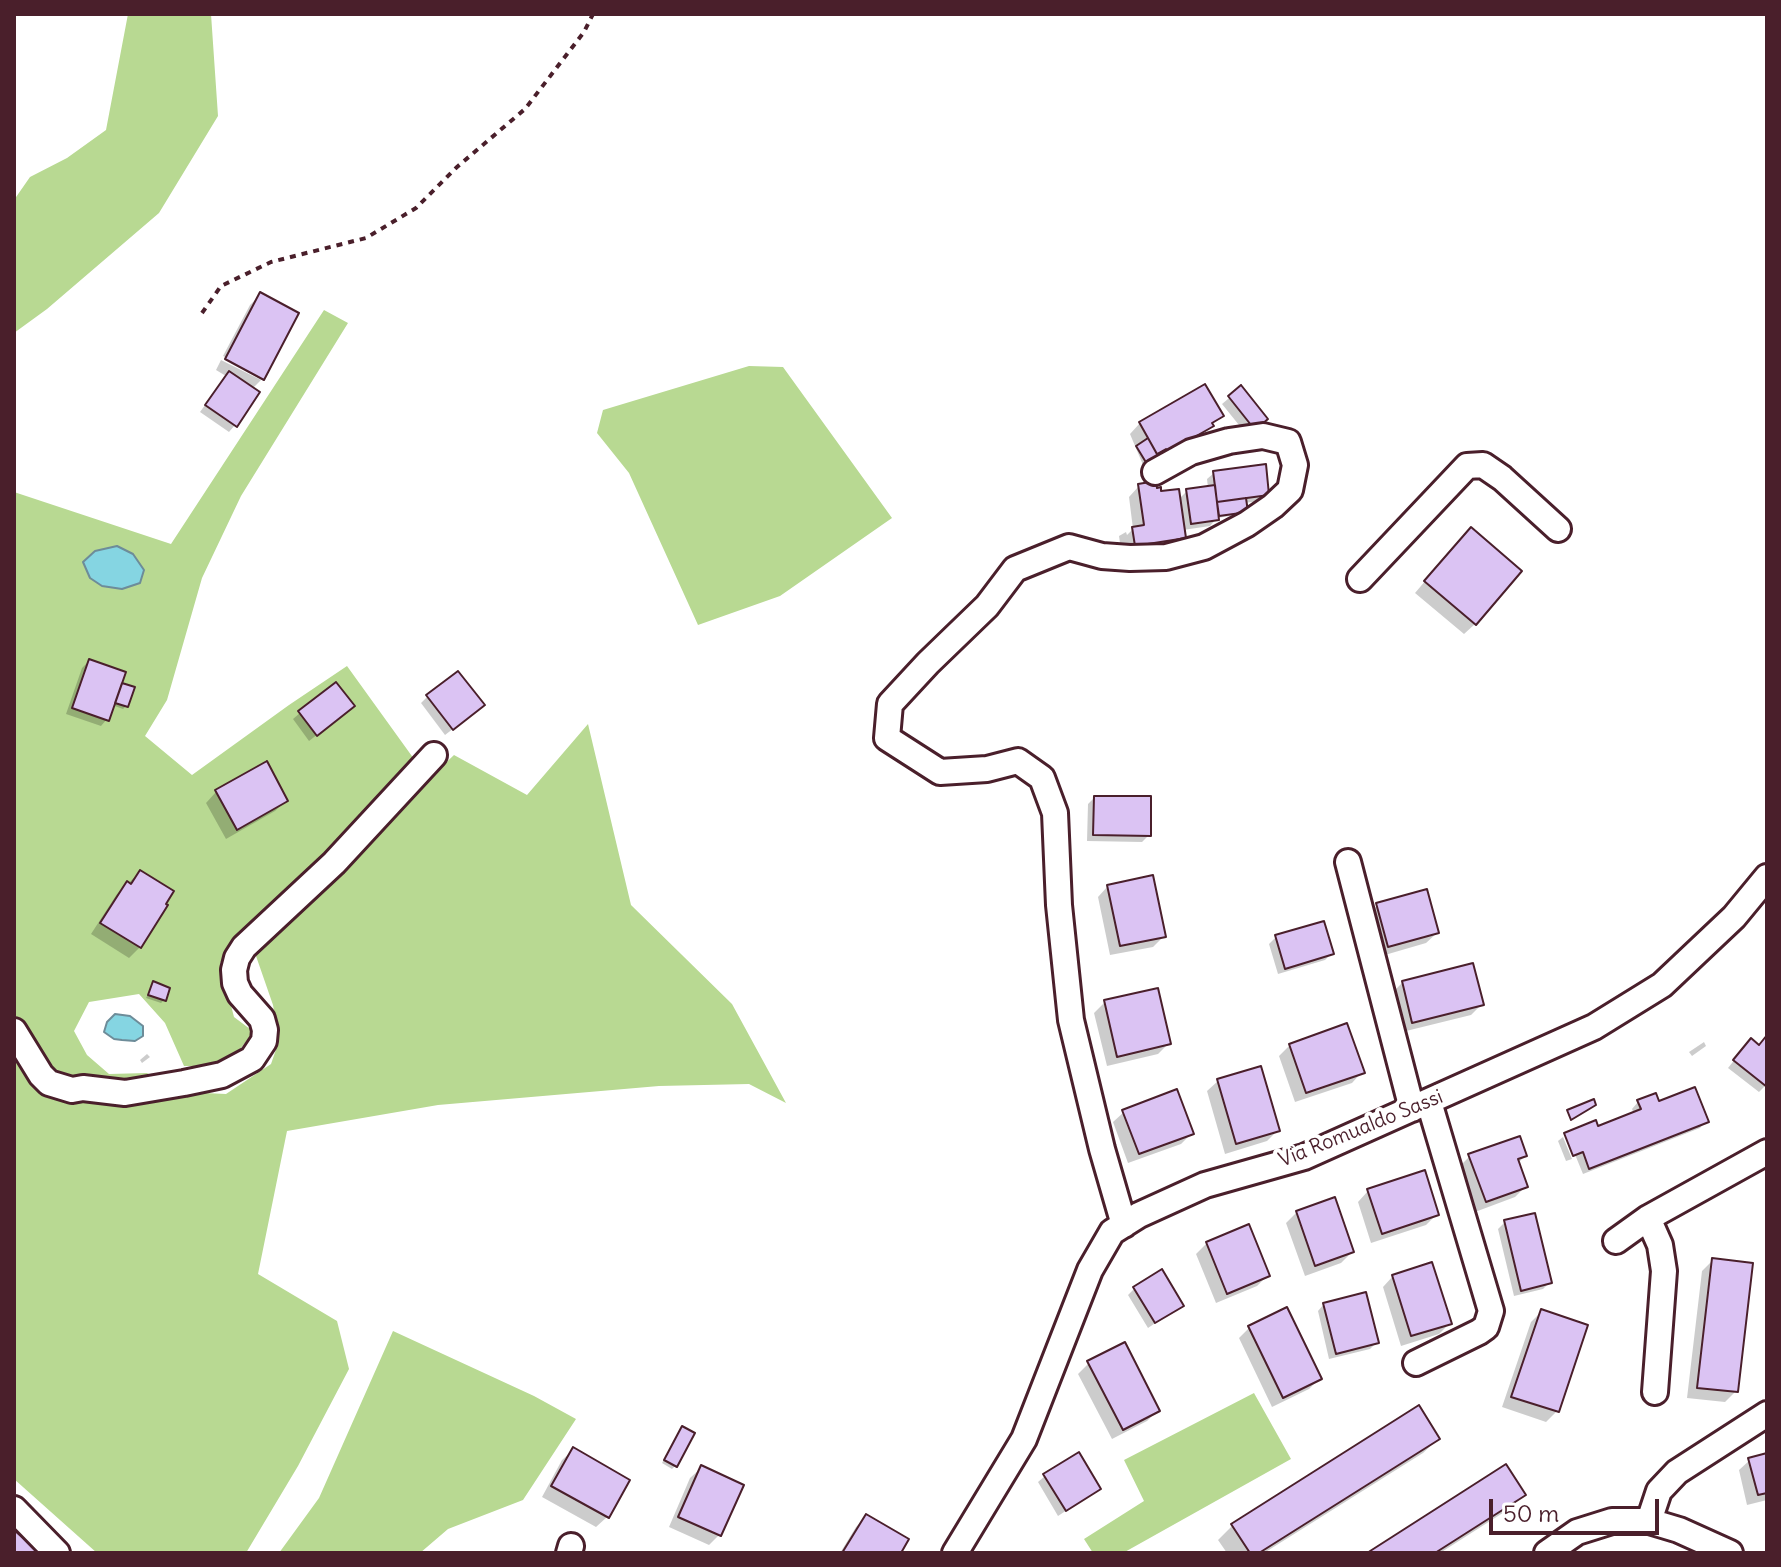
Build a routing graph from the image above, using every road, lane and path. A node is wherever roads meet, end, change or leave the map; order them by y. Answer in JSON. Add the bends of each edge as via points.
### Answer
{"nodes":[{"id":1,"x":593,"y":14,"type":"edge"},
{"id":2,"x":202,"y":313,"type":"dead end"},
{"id":3,"x":1155,"y":472,"type":"dead end"},
{"id":4,"x":1558,"y":529,"type":"dead end"},
{"id":5,"x":1360,"y":579,"type":"dead end"},
{"id":6,"x":434,"y":755,"type":"dead end"},
{"id":7,"x":1348,"y":862,"type":"dead end"},
{"id":8,"x":1767,"y":877,"type":"edge"},
{"id":9,"x":14,"y":1031,"type":"edge"},
{"id":10,"x":1420,"y":1106,"type":"junction"},
{"id":11,"x":1767,"y":1152,"type":"edge"},
{"id":12,"x":1648,"y":1218,"type":"junction"},
{"id":13,"x":1124,"y":1225,"type":"junction"},
{"id":14,"x":1616,"y":1241,"type":"dead end"},
{"id":15,"x":1416,"y":1363,"type":"dead end"},
{"id":16,"x":1655,"y":1392,"type":"dead end"},
{"id":17,"x":1767,"y":1414,"type":"edge"},
{"id":18,"x":14,"y":1509,"type":"edge"},
{"id":19,"x":1649,"y":1521,"type":"junction"},
{"id":20,"x":57,"y":1553,"type":"edge"},
{"id":21,"x":955,"y":1553,"type":"edge"},
{"id":22,"x":1547,"y":1553,"type":"edge"},
{"id":23,"x":1730,"y":1553,"type":"edge"}],
"edges":[{"from":1,"to":2,"type":"path","via":[[525,109],[416,208],[366,238],[271,262],[221,286]]},
{"from":3,"to":13,"type":"street","via":[[1191,452],[1263,436],[1288,442],[1295,465],[1290,490],[1273,506],[1204,547],[1166,557],[1130,558],[1069,547],[1015,569],[987,606],[890,704],[887,738],[940,772],[1018,761],[1042,778],[1055,813],[1071,1020]]},
{"from":4,"to":5,"type":"street","via":[[1502,478],[1483,465],[1467,466]]},
{"from":6,"to":9,"type":"street","via":[[237,958],[235,983],[265,1030],[252,1059],[222,1075],[184,1083],[125,1093],[72,1090],[41,1075]]},
{"from":7,"to":10,"type":"street"},
{"from":8,"to":10,"type":"street","name":"Via Romualdo Sassi","via":[[1734,917],[1662,985],[1594,1027]]},
{"from":10,"to":13,"type":"street","name":"Via Romualdo Sassi","via":[[1304,1157],[1205,1185]]},
{"from":10,"to":15,"type":"street","via":[[1491,1311],[1479,1332]]},
{"from":11,"to":12,"type":"street"},
{"from":12,"to":14,"type":"street"},
{"from":12,"to":16,"type":"street","via":[[1664,1271]]},
{"from":13,"to":21,"type":"street","name":"Via Romualdo Sassi","via":[[1112,1232],[1090,1270],[1024,1439]]},
{"from":17,"to":19,"type":"street","via":[[1677,1472],[1659,1491]]},
{"from":18,"to":20,"type":"street"},
{"from":19,"to":22,"type":"street","via":[[1612,1521],[1577,1532]]},
{"from":19,"to":23,"type":"street"}]}
